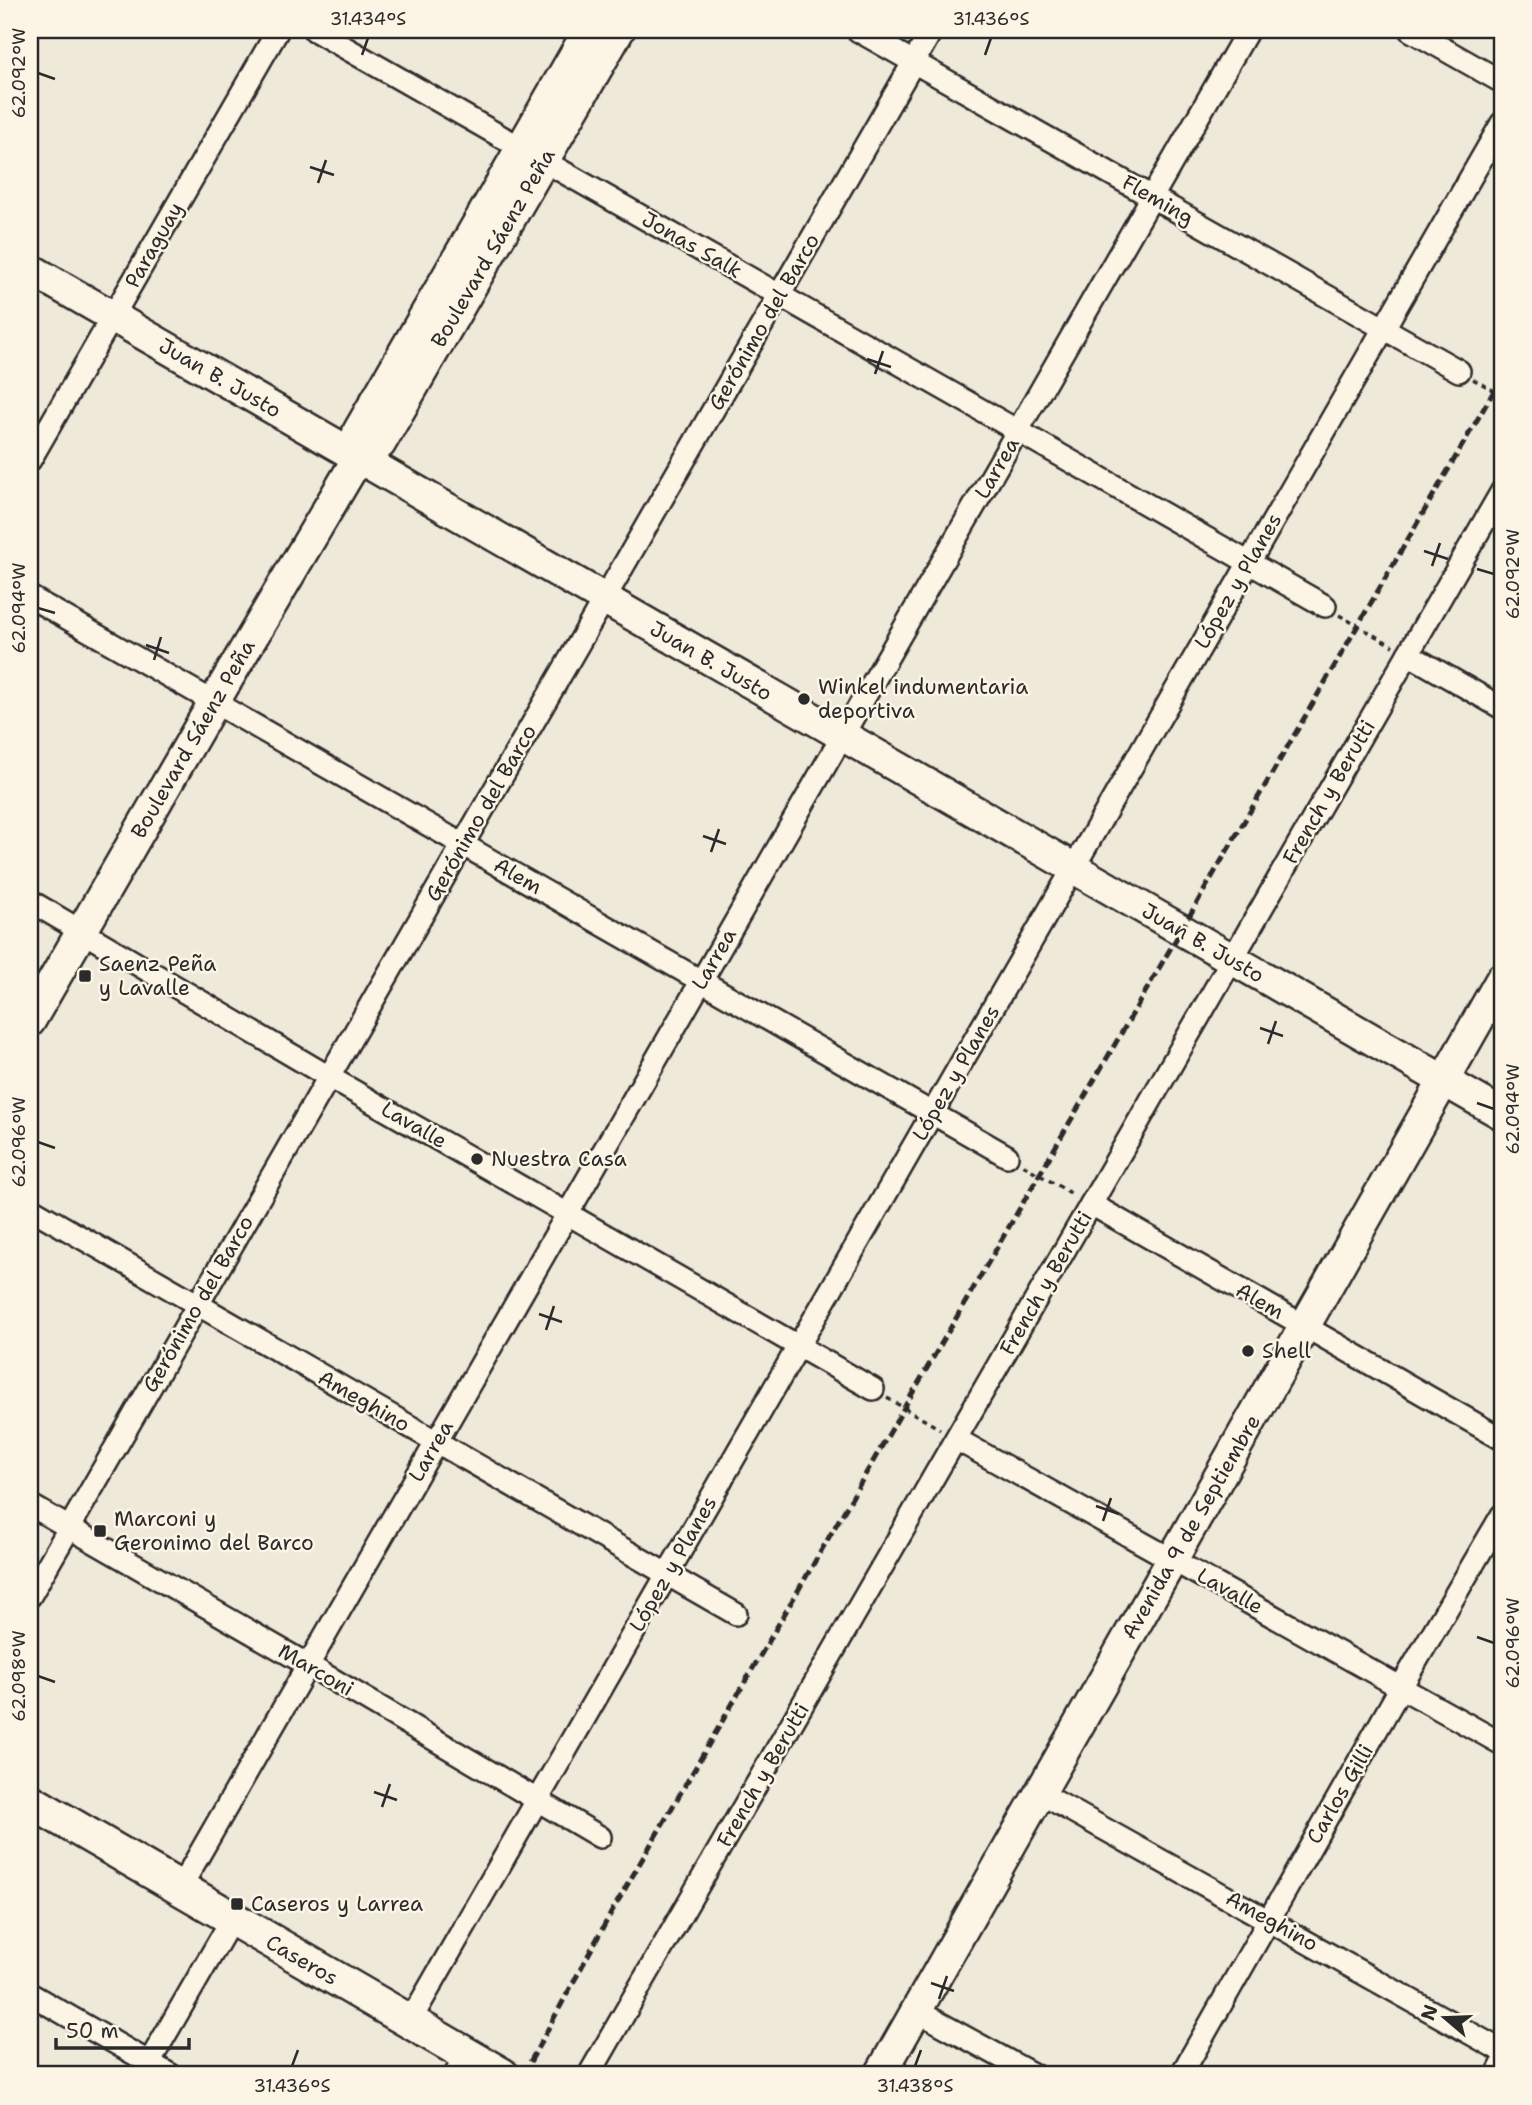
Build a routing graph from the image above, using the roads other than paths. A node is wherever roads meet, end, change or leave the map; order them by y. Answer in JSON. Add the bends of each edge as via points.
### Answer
{"nodes":[{"id":1,"x":278,"y":30,"type":"edge"},
{"id":2,"x":314,"y":30,"type":"edge"},
{"id":3,"x":589,"y":30,"type":"edge"},
{"id":4,"x":619,"y":30,"type":"edge"},
{"id":5,"x":857,"y":30,"type":"edge"},
{"id":6,"x":932,"y":30,"type":"edge"},
{"id":7,"x":1248,"y":30,"type":"edge"},
{"id":8,"x":1410,"y":30,"type":"edge"},
{"id":9,"x":913,"y":62,"type":"junction"},
{"id":10,"x":1502,"y":82,"type":"edge"},
{"id":11,"x":1502,"y":122,"type":"edge"},
{"id":12,"x":532,"y":154,"type":"junction"},
{"id":13,"x":1152,"y":197,"type":"junction"},
{"id":14,"x":30,"y":270,"type":"edge"},
{"id":15,"x":779,"y":295,"type":"junction"},
{"id":16,"x":112,"y":317,"type":"junction"},
{"id":17,"x":1384,"y":328,"type":"junction"},
{"id":18,"x":1459,"y":371,"type":"road end"},
{"id":19,"x":1018,"y":432,"type":"junction"},
{"id":20,"x":358,"y":458,"type":"junction"},
{"id":21,"x":30,"y":460,"type":"edge"},
{"id":22,"x":1502,"y":491,"type":"edge"},
{"id":23,"x":1249,"y":563,"type":"junction"},
{"id":24,"x":30,"y":597,"type":"edge"},
{"id":25,"x":604,"y":599,"type":"junction"},
{"id":26,"x":1325,"y":606,"type":"road end"},
{"id":27,"x":1408,"y":654,"type":"junction"},
{"id":28,"x":214,"y":702,"type":"junction"},
{"id":29,"x":1502,"y":708,"type":"edge"},
{"id":30,"x":842,"y":736,"type":"junction"},
{"id":31,"x":463,"y":845,"type":"junction"},
{"id":32,"x":1073,"y":868,"type":"junction"},
{"id":33,"x":30,"y":901,"type":"edge"},
{"id":34,"x":81,"y":932,"type":"junction"},
{"id":35,"x":1232,"y":960,"type":"junction"},
{"id":36,"x":1502,"y":978,"type":"edge"},
{"id":37,"x":702,"y":981,"type":"junction"},
{"id":38,"x":30,"y":1021,"type":"edge"},
{"id":39,"x":329,"y":1077,"type":"junction"},
{"id":40,"x":1444,"y":1081,"type":"junction"},
{"id":41,"x":932,"y":1113,"type":"junction"},
{"id":42,"x":1502,"y":1114,"type":"edge"},
{"id":43,"x":1007,"y":1156,"type":"road end"},
{"id":44,"x":1091,"y":1204,"type":"junction"},
{"id":45,"x":30,"y":1208,"type":"edge"},
{"id":46,"x":568,"y":1212,"type":"junction"},
{"id":47,"x":198,"y":1305,"type":"junction"},
{"id":48,"x":1305,"y":1326,"type":"junction"},
{"id":49,"x":798,"y":1348,"type":"junction"},
{"id":50,"x":873,"y":1389,"type":"road end"},
{"id":51,"x":957,"y":1439,"type":"junction"},
{"id":52,"x":1502,"y":1439,"type":"edge"},
{"id":53,"x":436,"y":1442,"type":"junction"},
{"id":54,"x":30,"y":1505,"type":"edge"},
{"id":55,"x":1502,"y":1515,"type":"edge"},
{"id":56,"x":69,"y":1528,"type":"junction"},
{"id":57,"x":1173,"y":1559,"type":"junction"},
{"id":58,"x":667,"y":1575,"type":"junction"},
{"id":59,"x":30,"y":1596,"type":"edge"},
{"id":60,"x":736,"y":1614,"type":"dead end"},
{"id":61,"x":308,"y":1665,"type":"junction"},
{"id":62,"x":1401,"y":1687,"type":"junction"},
{"id":63,"x":1502,"y":1744,"type":"edge"},
{"id":64,"x":1040,"y":1793,"type":"junction"},
{"id":65,"x":538,"y":1800,"type":"junction"},
{"id":66,"x":30,"y":1801,"type":"edge"},
{"id":67,"x":600,"y":1837,"type":"dead end"},
{"id":68,"x":180,"y":1888,"type":"junction"},
{"id":69,"x":232,"y":1919,"type":"junction"},
{"id":70,"x":1269,"y":1919,"type":"junction"},
{"id":71,"x":30,"y":1994,"type":"edge"},
{"id":72,"x":917,"y":2011,"type":"junction"},
{"id":73,"x":409,"y":2023,"type":"junction"},
{"id":74,"x":1502,"y":2050,"type":"edge"},
{"id":75,"x":461,"y":2065,"type":"edge"},
{"id":76,"x":1502,"y":2065,"type":"edge"},
{"id":77,"x":145,"y":2069,"type":"edge"},
{"id":78,"x":171,"y":2075,"type":"edge"},
{"id":79,"x":502,"y":2075,"type":"edge"},
{"id":80,"x":589,"y":2075,"type":"edge"},
{"id":81,"x":880,"y":2075,"type":"edge"},
{"id":82,"x":1034,"y":2075,"type":"edge"},
{"id":83,"x":1181,"y":2075,"type":"edge"},
{"id":84,"x":1497,"y":2075,"type":"edge"}],
"edges":[{"from":1,"to":16,"type":"street","name":"Paraguay"},
{"from":2,"to":12,"type":"street","name":"Jonas Salk"},
{"from":3,"to":12,"type":"street","name":"Boulevard Sáenz Peña"},
{"from":4,"to":12,"type":"street","name":"Boulevard Sáenz Peña"},
{"from":5,"to":9,"type":"street","name":"Fleming"},
{"from":6,"to":9,"type":"street","name":"Gerónimo del Barco"},
{"from":7,"to":13,"type":"street","name":"Larrea"},
{"from":8,"to":10,"type":"street"},
{"from":9,"to":13,"type":"street","name":"Fleming"},
{"from":9,"to":15,"type":"street","name":"Gerónimo del Barco"},
{"from":11,"to":17,"type":"street","name":"López y Planes"},
{"from":12,"to":15,"type":"street","name":"Jonas Salk"},
{"from":12,"to":20,"type":"street","name":"Boulevard Sáenz Peña","via":[[380,444]]},
{"from":13,"to":17,"type":"street","name":"Fleming"},
{"from":13,"to":19,"type":"street","name":"Larrea"},
{"from":14,"to":16,"type":"street","name":"Juan B. Justo"},
{"from":15,"to":19,"type":"street","name":"Jonas Salk"},
{"from":15,"to":25,"type":"street","name":"Gerónimo del Barco"},
{"from":16,"to":20,"type":"street","name":"Juan B. Justo"},
{"from":16,"to":21,"type":"street","name":"Paraguay"},
{"from":17,"to":18,"type":"street","name":"Fleming"},
{"from":17,"to":23,"type":"street","name":"López y Planes"},
{"from":19,"to":23,"type":"street","name":"Jonas Salk"},
{"from":19,"to":30,"type":"street","name":"Larrea"},
{"from":20,"to":25,"type":"street","name":"Juan B. Justo"},
{"from":20,"to":28,"type":"street","name":"Boulevard Sáenz Peña"},
{"from":22,"to":27,"type":"street","name":"French y Berutti"},
{"from":23,"to":26,"type":"street","name":"Jonas Salk"},
{"from":23,"to":32,"type":"street","name":"López y Planes"},
{"from":24,"to":28,"type":"street","name":"Alem"},
{"from":25,"to":30,"type":"street","name":"Juan B. Justo"},
{"from":25,"to":31,"type":"street","name":"Gerónimo del Barco"},
{"from":27,"to":29,"type":"street"},
{"from":27,"to":35,"type":"street","name":"French y Berutti"},
{"from":28,"to":31,"type":"street","name":"Alem"},
{"from":28,"to":34,"type":"street","name":"Boulevard Sáenz Peña"},
{"from":30,"to":32,"type":"street","name":"Juan B. Justo"},
{"from":30,"to":37,"type":"street","name":"Larrea"},
{"from":31,"to":37,"type":"street","name":"Alem"},
{"from":31,"to":39,"type":"street","name":"Gerónimo del Barco"},
{"from":32,"to":35,"type":"street","name":"Juan B. Justo"},
{"from":32,"to":41,"type":"street","name":"López y Planes"},
{"from":33,"to":34,"type":"street","name":"Lavalle"},
{"from":34,"to":38,"type":"street","name":"Boulevard Sáenz Peña"},
{"from":34,"to":39,"type":"street","name":"Lavalle"},
{"from":35,"to":40,"type":"street","name":"Juan B. Justo"},
{"from":35,"to":44,"type":"street","name":"French y Berutti"},
{"from":36,"to":40,"type":"street","name":"Avenida 9 de Septiembre"},
{"from":37,"to":41,"type":"street","name":"Alem"},
{"from":37,"to":46,"type":"street","name":"Larrea"},
{"from":39,"to":46,"type":"street","name":"Lavalle"},
{"from":39,"to":47,"type":"street","name":"Gerónimo del Barco"},
{"from":40,"to":42,"type":"street","name":"Juan B. Justo"},
{"from":40,"to":48,"type":"street","name":"Avenida 9 de Septiembre"},
{"from":41,"to":43,"type":"street","name":"Alem"},
{"from":41,"to":49,"type":"street","name":"López y Planes"},
{"from":44,"to":48,"type":"street","name":"Alem"},
{"from":44,"to":51,"type":"street","name":"French y Berutti"},
{"from":45,"to":47,"type":"street","name":"Ameghino"},
{"from":46,"to":49,"type":"street","name":"Lavalle"},
{"from":46,"to":53,"type":"street","name":"Larrea"},
{"from":47,"to":53,"type":"street","name":"Ameghino"},
{"from":47,"to":56,"type":"street","name":"Gerónimo del Barco"},
{"from":48,"to":52,"type":"street","name":"Alem"},
{"from":48,"to":57,"type":"street","name":"Avenida 9 de Septiembre"},
{"from":49,"to":50,"type":"street","name":"Lavalle"},
{"from":49,"to":58,"type":"street","name":"López y Planes"},
{"from":51,"to":57,"type":"street","name":"Lavalle"},
{"from":51,"to":80,"type":"street","name":"French y Berutti"},
{"from":53,"to":58,"type":"street","name":"Ameghino"},
{"from":53,"to":61,"type":"street","name":"Larrea"},
{"from":54,"to":56,"type":"street","name":"Marconi"},
{"from":55,"to":62,"type":"street","name":"Carlos Gilli"},
{"from":56,"to":59,"type":"street","name":"Gerónimo del Barco"},
{"from":56,"to":61,"type":"street","name":"Marconi"},
{"from":57,"to":62,"type":"street","name":"Lavalle"},
{"from":57,"to":64,"type":"street","name":"Avenida 9 de Septiembre"},
{"from":58,"to":60,"type":"street","name":"Ameghino"},
{"from":58,"to":65,"type":"street","name":"López y Planes"},
{"from":61,"to":65,"type":"street","name":"Marconi"},
{"from":61,"to":68,"type":"street","name":"Larrea"},
{"from":62,"to":63,"type":"street","name":"Lavalle"},
{"from":62,"to":70,"type":"street","name":"Carlos Gilli"},
{"from":64,"to":70,"type":"street","name":"Ameghino"},
{"from":64,"to":72,"type":"street","name":"Avenida 9 de Septiembre"},
{"from":65,"to":67,"type":"street","name":"Marconi"},
{"from":65,"to":73,"type":"street","name":"López y Planes"},
{"from":66,"to":68,"type":"main road","name":"Caseros"},
{"from":68,"to":69,"type":"main road","name":"Caseros"},
{"from":69,"to":73,"type":"main road","name":"Caseros"},
{"from":69,"to":77,"type":"street"},
{"from":70,"to":74,"type":"street","name":"Ameghino"},
{"from":70,"to":83,"type":"street","name":"Carlos Gilli"},
{"from":71,"to":77,"type":"street"},
{"from":72,"to":81,"type":"street","name":"Avenida 9 de Septiembre"},
{"from":72,"to":82,"type":"street"},
{"from":73,"to":75,"type":"main road","name":"Caseros"},
{"from":75,"to":79,"type":"main road","name":"Caseros"},
{"from":76,"to":84,"type":"street"},
{"from":77,"to":78,"type":"street"}]}
